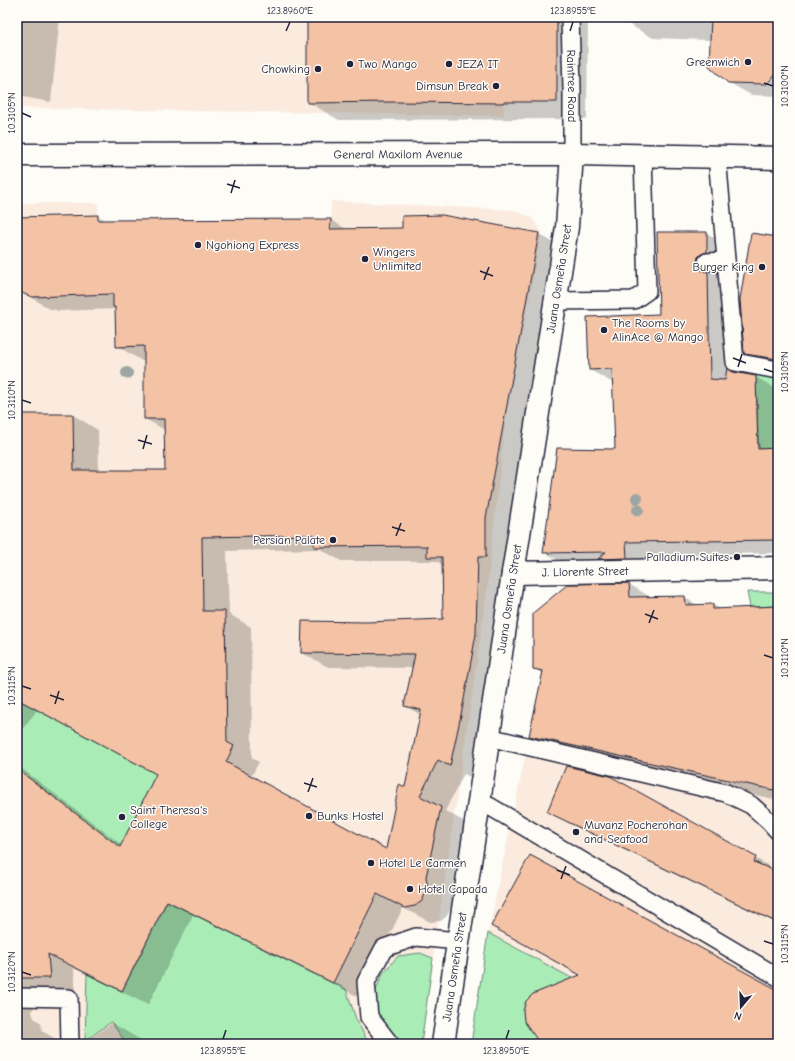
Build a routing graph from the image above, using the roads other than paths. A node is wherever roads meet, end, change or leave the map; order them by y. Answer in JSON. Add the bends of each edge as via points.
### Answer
{"nodes":[{"id":1,"x":570,"y":17,"type":"edge"},
{"id":2,"x":572,"y":154,"type":"junction"},
{"id":3,"x":17,"y":155,"type":"edge"},
{"id":4,"x":643,"y":156,"type":"junction"},
{"id":5,"x":717,"y":156,"type":"junction"},
{"id":6,"x":778,"y":158,"type":"edge"},
{"id":7,"x":726,"y":261,"type":"junction"},
{"id":8,"x":707,"y":262,"type":"dead end"},
{"id":9,"x":556,"y":301,"type":"junction"},
{"id":10,"x":778,"y":370,"type":"edge"},
{"id":11,"x":778,"y":568,"type":"edge"},
{"id":12,"x":512,"y":573,"type":"junction"},
{"id":13,"x":488,"y":737,"type":"junction"},
{"id":14,"x":479,"y":800,"type":"junction"},
{"id":15,"x":778,"y":831,"type":"edge"},
{"id":16,"x":458,"y":941,"type":"junction"},
{"id":17,"x":778,"y":976,"type":"edge"},
{"id":18,"x":17,"y":997,"type":"edge"},
{"id":19,"x":70,"y":1044,"type":"edge"},
{"id":20,"x":390,"y":1044,"type":"edge"},
{"id":21,"x":443,"y":1044,"type":"edge"}],
"edges":[{"from":1,"to":2,"type":"lane","name":"Raintree Road"},
{"from":2,"to":3,"type":"street","name":"General Maxilom Avenue"},
{"from":2,"to":4,"type":"street","name":"General Maxilom Avenue"},
{"from":2,"to":9,"type":"street","name":"Juana Osmeña Street","via":[[567,227]]},
{"from":4,"to":5,"type":"street","name":"General Maxilom Avenue"},
{"from":4,"to":9,"type":"lane","via":[[652,265],[647,291],[634,300]]},
{"from":5,"to":6,"type":"street","name":"General Maxilom Avenue"},
{"from":5,"to":7,"type":"lane"},
{"from":7,"to":8,"type":"lane"},
{"from":7,"to":10,"type":"lane","via":[[735,362]]},
{"from":9,"to":12,"type":"street","name":"Juana Osmeña Street"},
{"from":11,"to":12,"type":"street","name":"J. Llorente Street"},
{"from":12,"to":13,"type":"street","name":"Juana Osmeña Street"},
{"from":13,"to":14,"type":"street","name":"Juana Osmeña Street"},
{"from":13,"to":15,"type":"lane","via":[[726,793],[751,805]]},
{"from":14,"to":16,"type":"street","name":"Juana Osmeña Street"},
{"from":14,"to":17,"type":"lane"},
{"from":16,"to":20,"type":"lane","via":[[416,937],[384,948],[366,982],[369,1017]]},
{"from":16,"to":21,"type":"street","name":"Juana Osmeña Street"},
{"from":18,"to":19,"type":"lane","via":[[69,998]]}]}
